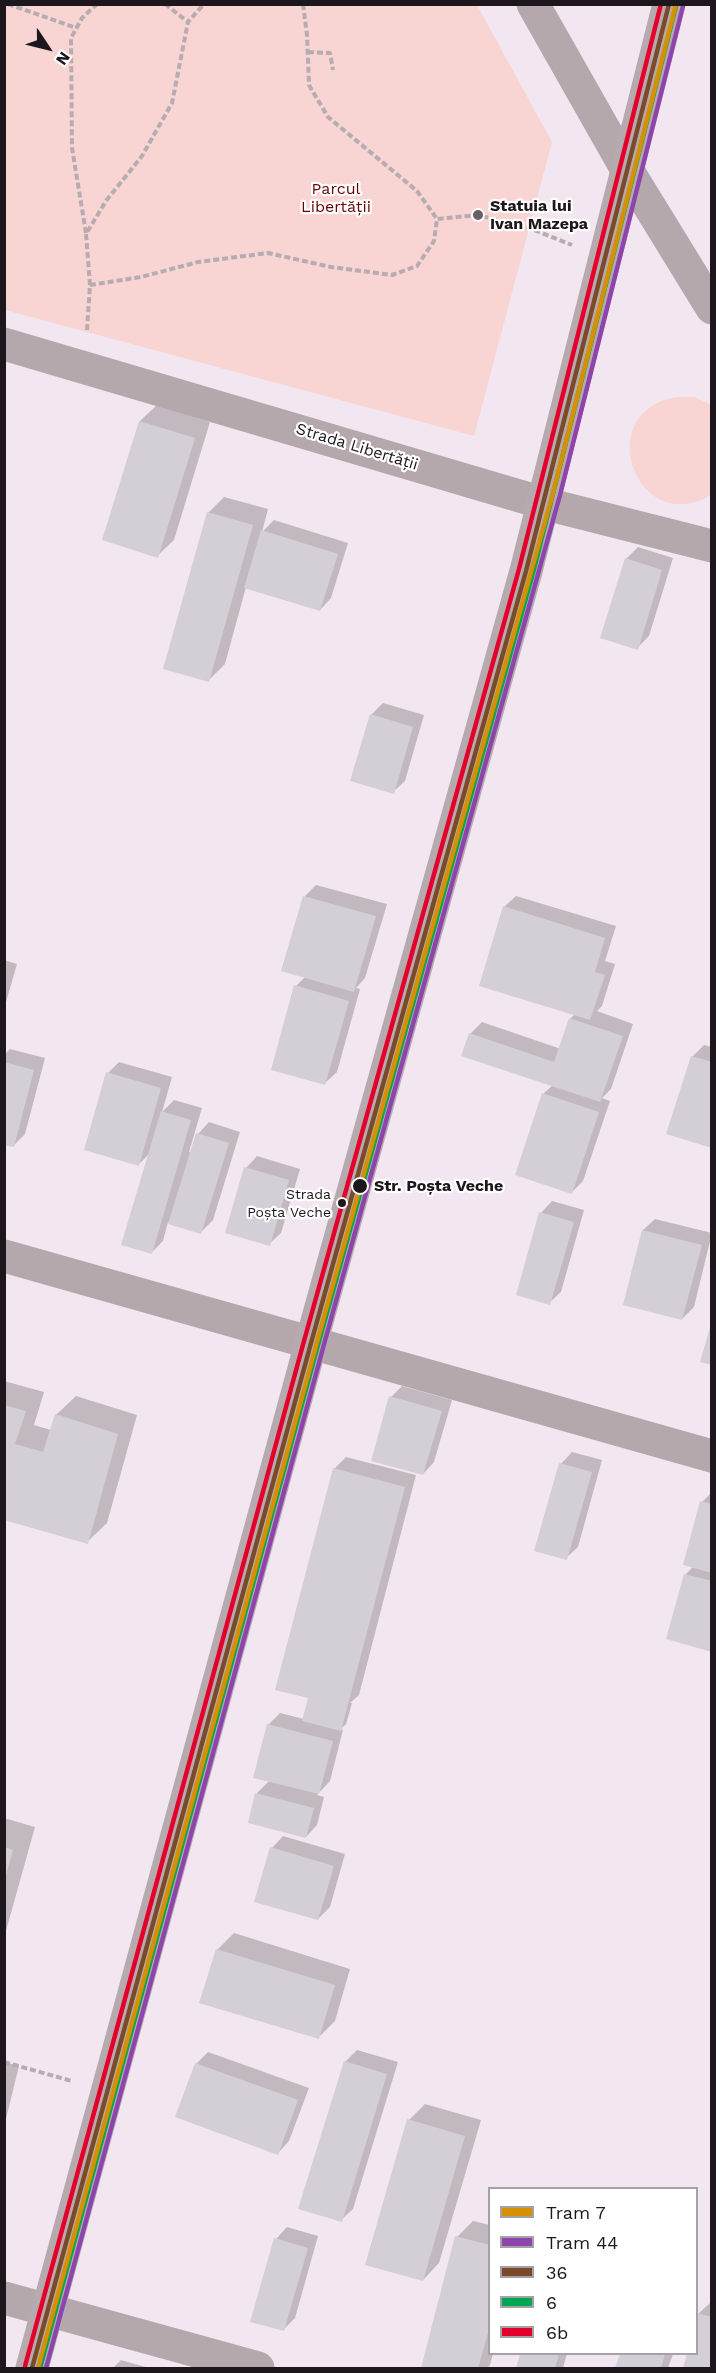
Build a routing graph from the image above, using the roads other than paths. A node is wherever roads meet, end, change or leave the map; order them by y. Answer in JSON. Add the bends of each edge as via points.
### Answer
{"nodes":[{"id":1,"x":533,"y":4,"type":"edge"},
{"id":2,"x":669,"y":4,"type":"edge"},
{"id":3,"x":626,"y":168,"type":"junction"},
{"id":4,"x":711,"y":308,"type":"edge"},
{"id":5,"x":4,"y":344,"type":"edge"},
{"id":6,"x":544,"y":503,"type":"junction"},
{"id":7,"x":711,"y":546,"type":"edge"},
{"id":8,"x":4,"y":1256,"type":"edge"},
{"id":9,"x":311,"y":1342,"type":"junction"},
{"id":10,"x":711,"y":1456,"type":"edge"},
{"id":11,"x":4,"y":2298,"type":"edge"},
{"id":12,"x":48,"y":2311,"type":"junction"},
{"id":13,"x":32,"y":2368,"type":"edge"},
{"id":14,"x":258,"y":2368,"type":"edge"}],
"edges":[{"from":1,"to":3,"type":"street"},
{"from":2,"to":3,"type":"main road"},
{"from":3,"to":4,"type":"street"},
{"from":3,"to":6,"type":"main road"},
{"from":5,"to":6,"type":"street","name":"Strada Libertății"},
{"from":6,"to":7,"type":"street","name":"Strada Libertății"},
{"from":6,"to":9,"type":"main road"},
{"from":8,"to":9,"type":"street"},
{"from":9,"to":10,"type":"street"},
{"from":9,"to":12,"type":"main road"},
{"from":11,"to":12,"type":"street"},
{"from":12,"to":13,"type":"main road"},
{"from":12,"to":14,"type":"street"}]}
